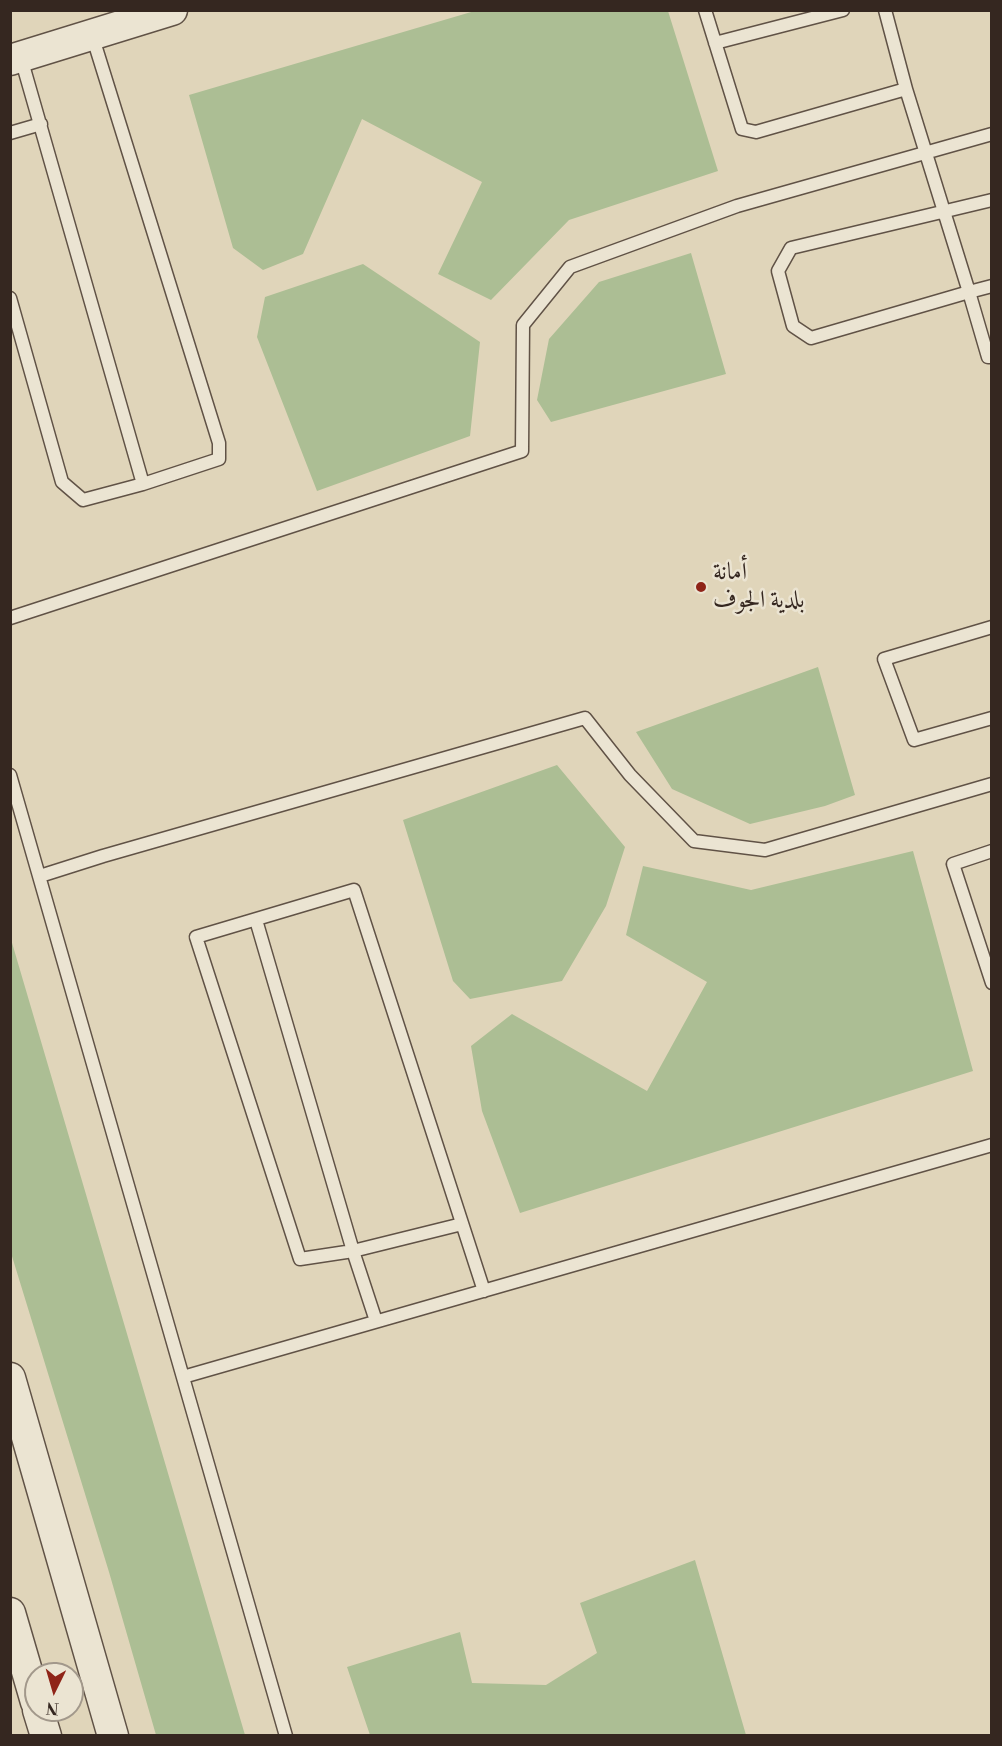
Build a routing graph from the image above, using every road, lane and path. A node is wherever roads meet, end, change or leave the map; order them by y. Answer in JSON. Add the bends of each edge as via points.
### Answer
{"nodes":[{"id":1,"x":172,"y":10,"type":"edge"},
{"id":2,"x":705,"y":10,"type":"edge"},
{"id":3,"x":843,"y":10,"type":"edge"},
{"id":4,"x":885,"y":10,"type":"edge"},
{"id":5,"x":92,"y":35,"type":"junction"},
{"id":6,"x":715,"y":43,"type":"junction"},
{"id":7,"x":16,"y":58,"type":"edge"},
{"id":8,"x":906,"y":89,"type":"junction"},
{"id":9,"x":41,"y":124,"type":"junction"},
{"id":10,"x":10,"y":133,"type":"edge"},
{"id":11,"x":992,"y":134,"type":"edge"},
{"id":12,"x":926,"y":153,"type":"junction"},
{"id":13,"x":992,"y":200,"type":"edge"},
{"id":14,"x":944,"y":212,"type":"junction"},
{"id":15,"x":992,"y":286,"type":"edge"},
{"id":16,"x":969,"y":292,"type":"junction"},
{"id":17,"x":10,"y":298,"type":"edge"},
{"id":18,"x":992,"y":357,"type":"edge"},
{"id":19,"x":143,"y":484,"type":"junction"},
{"id":20,"x":10,"y":618,"type":"edge"},
{"id":21,"x":992,"y":627,"type":"edge"},
{"id":22,"x":992,"y":718,"type":"edge"},
{"id":23,"x":10,"y":775,"type":"edge"},
{"id":24,"x":992,"y":784,"type":"edge"},
{"id":25,"x":992,"y":851,"type":"edge"},
{"id":26,"x":40,"y":876,"type":"junction"},
{"id":27,"x":256,"y":920,"type":"junction"},
{"id":28,"x":986,"y":946,"type":"edge"},
{"id":29,"x":992,"y":983,"type":"edge"},
{"id":30,"x":992,"y":1145,"type":"edge"},
{"id":31,"x":462,"y":1224,"type":"junction"},
{"id":32,"x":352,"y":1251,"type":"junction"},
{"id":33,"x":484,"y":1291,"type":"junction"},
{"id":34,"x":376,"y":1321,"type":"junction"},
{"id":35,"x":183,"y":1377,"type":"junction"},
{"id":36,"x":10,"y":1378,"type":"edge"},
{"id":37,"x":10,"y":1613,"type":"edge"},
{"id":38,"x":24,"y":1662,"type":"edge"},
{"id":39,"x":113,"y":1736,"type":"edge"},
{"id":40,"x":286,"y":1736,"type":"edge"}],
"edges":[{"from":1,"to":5,"type":"street"},
{"from":2,"to":6,"type":"lane"},
{"from":3,"to":6,"type":"lane"},
{"from":4,"to":8,"type":"lane"},
{"from":5,"to":7,"type":"street"},
{"from":5,"to":19,"type":"lane","via":[[219,443],[219,459]]},
{"from":6,"to":8,"type":"lane","via":[[742,129],[756,132]]},
{"from":7,"to":9,"type":"lane"},
{"from":8,"to":12,"type":"lane"},
{"from":9,"to":10,"type":"lane"},
{"from":9,"to":19,"type":"lane"},
{"from":11,"to":12,"type":"lane"},
{"from":12,"to":14,"type":"lane"},
{"from":12,"to":20,"type":"lane","via":[[737,206],[570,267],[523,325],[522,451]]},
{"from":13,"to":14,"type":"lane"},
{"from":14,"to":16,"type":"lane"},
{"from":14,"to":16,"type":"lane","via":[[791,248],[778,271],[793,326],[812,338]]},
{"from":15,"to":16,"type":"lane"},
{"from":16,"to":18,"type":"lane","via":[[988,357]]},
{"from":17,"to":19,"type":"lane","via":[[62,482],[83,500]]},
{"from":21,"to":22,"type":"lane","via":[[884,659],[914,740]]},
{"from":23,"to":26,"type":"lane"},
{"from":24,"to":26,"type":"lane","via":[[765,850],[694,841],[630,775],[585,717]]},
{"from":25,"to":28,"type":"lane","via":[[953,864]]},
{"from":26,"to":35,"type":"lane"},
{"from":27,"to":31,"type":"lane","via":[[354,890]]},
{"from":27,"to":32,"type":"lane"},
{"from":27,"to":32,"type":"lane","via":[[196,937],[300,1259]]},
{"from":28,"to":29,"type":"lane"},
{"from":30,"to":33,"type":"lane"},
{"from":31,"to":32,"type":"lane"},
{"from":31,"to":33,"type":"lane"},
{"from":32,"to":34,"type":"lane"},
{"from":33,"to":34,"type":"lane"},
{"from":34,"to":35,"type":"lane"},
{"from":35,"to":40,"type":"lane"},
{"from":36,"to":39,"type":"street"},
{"from":37,"to":38,"type":"street"}]}
